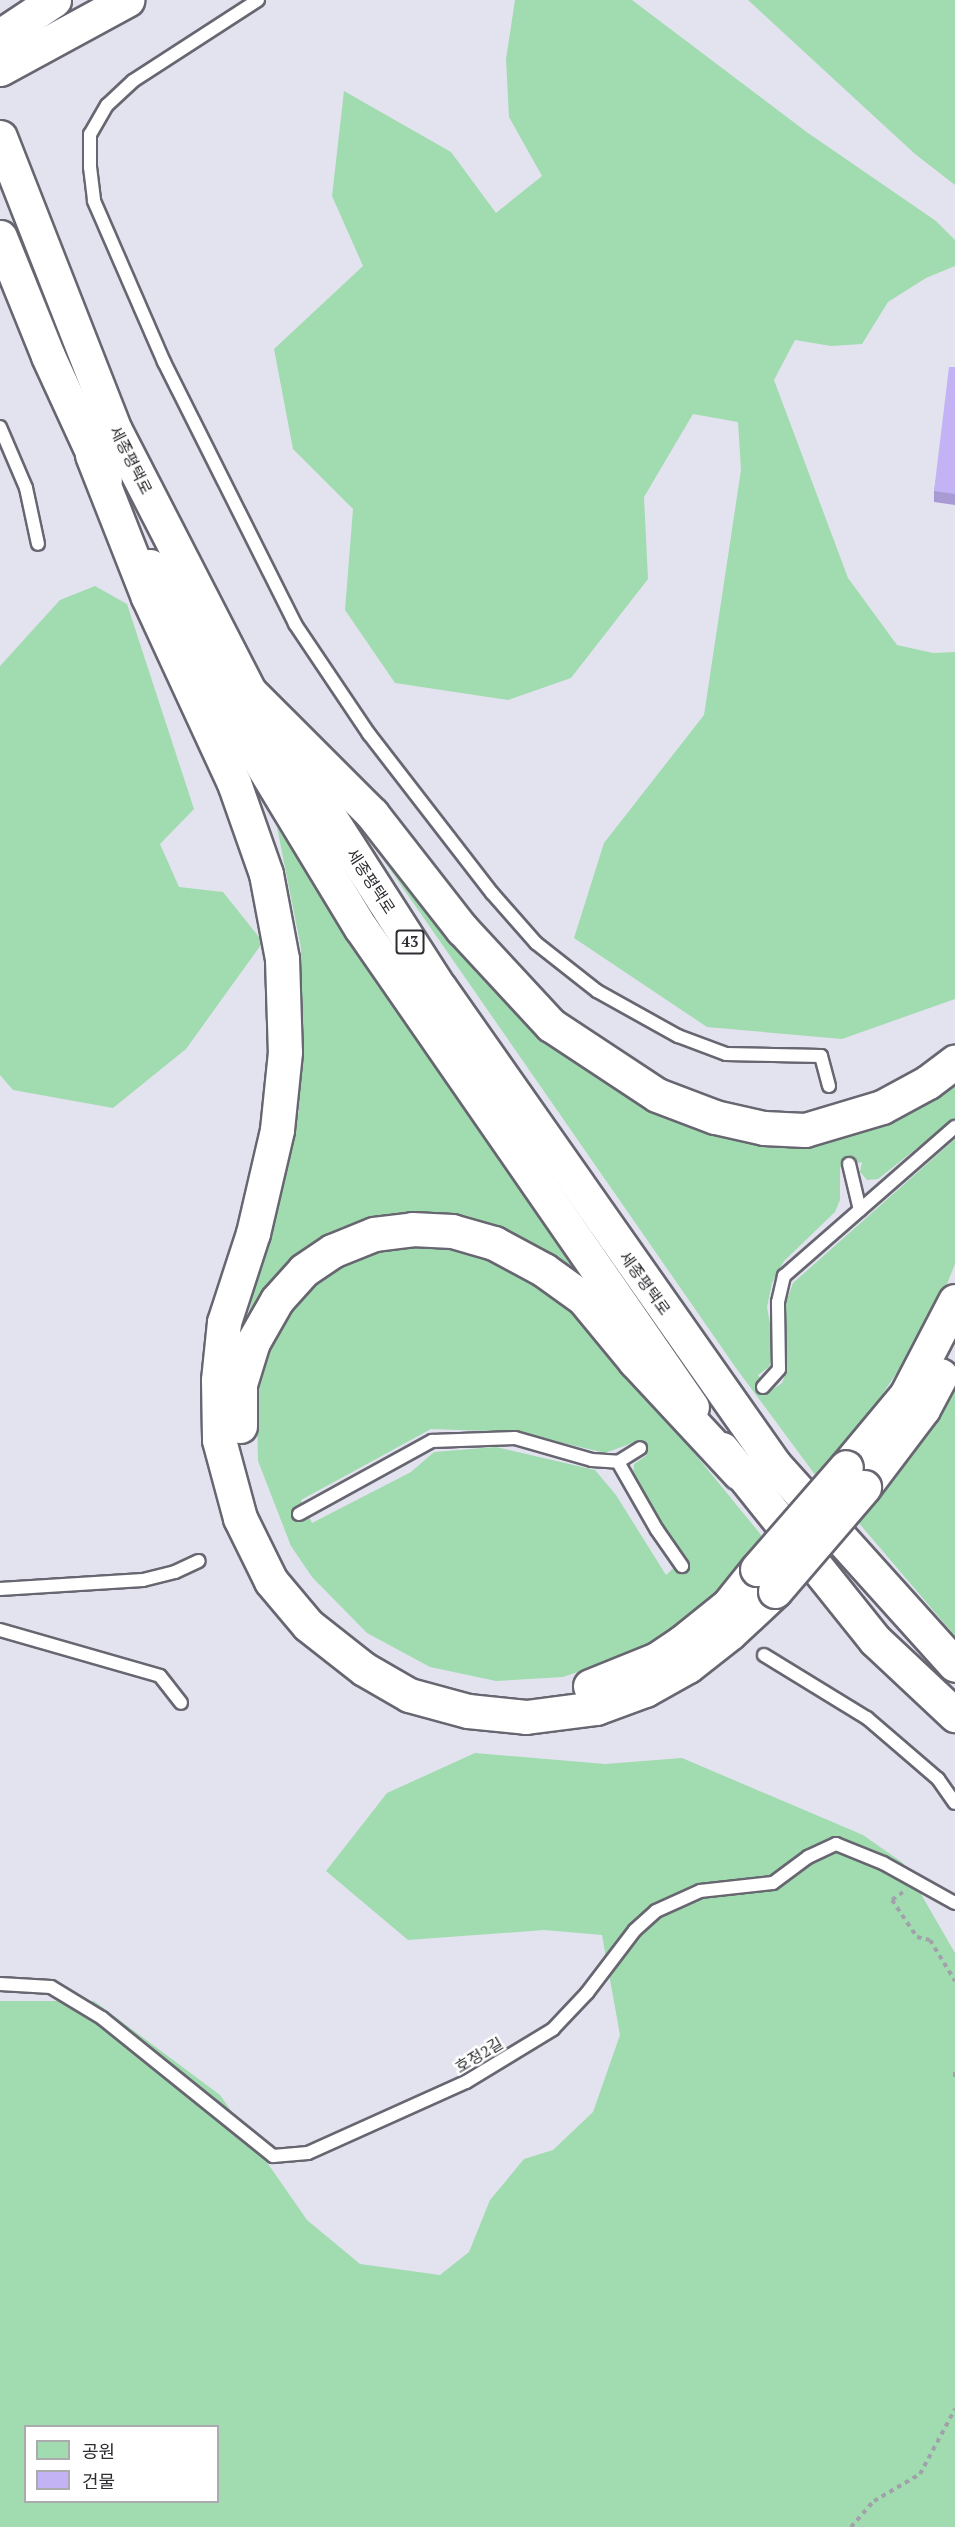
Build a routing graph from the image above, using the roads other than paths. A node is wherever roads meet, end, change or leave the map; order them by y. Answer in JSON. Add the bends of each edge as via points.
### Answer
{"nodes":[{"id":1,"x":54,"y":0,"type":"edge"},
{"id":2,"x":127,"y":0,"type":"edge"},
{"id":3,"x":258,"y":0,"type":"edge"},
{"id":4,"x":0,"y":36,"type":"edge"},
{"id":5,"x":0,"y":69,"type":"edge"},
{"id":6,"x":0,"y":137,"type":"edge"},
{"id":7,"x":0,"y":237,"type":"edge"},
{"id":8,"x":0,"y":427,"type":"edge"},
{"id":9,"x":92,"y":455,"type":"junction"},
{"id":10,"x":38,"y":544,"type":"dead end"},
{"id":11,"x":249,"y":691,"type":"junction"},
{"id":12,"x":955,"y":1062,"type":"edge"},
{"id":13,"x":829,"y":1086,"type":"dead end"},
{"id":14,"x":955,"y":1127,"type":"edge"},
{"id":15,"x":849,"y":1164,"type":"dead end"},
{"id":16,"x":860,"y":1210,"type":"junction"},
{"id":17,"x":955,"y":1301,"type":"edge"},
{"id":18,"x":955,"y":1348,"type":"edge"},
{"id":19,"x":763,"y":1387,"type":"dead end"},
{"id":20,"x":640,"y":1448,"type":"dead end"},
{"id":21,"x":618,"y":1462,"type":"junction"},
{"id":22,"x":739,"y":1473,"type":"junction"},
{"id":23,"x":855,"y":1477,"type":"junction"},
{"id":24,"x":298,"y":1514,"type":"dead end"},
{"id":25,"x":199,"y":1561,"type":"dead end"},
{"id":26,"x":682,"y":1566,"type":"dead end"},
{"id":27,"x":766,"y":1580,"type":"junction"},
{"id":28,"x":0,"y":1589,"type":"edge"},
{"id":29,"x":0,"y":1630,"type":"edge"},
{"id":30,"x":764,"y":1654,"type":"dead end"},
{"id":31,"x":955,"y":1665,"type":"edge"},
{"id":32,"x":181,"y":1703,"type":"dead end"},
{"id":33,"x":955,"y":1715,"type":"edge"},
{"id":34,"x":955,"y":1803,"type":"edge"},
{"id":35,"x":955,"y":1903,"type":"edge"},
{"id":36,"x":0,"y":1984,"type":"edge"}],
"edges":[{"from":1,"to":4,"type":"highway"},
{"from":2,"to":5,"type":"highway"},
{"from":3,"to":13,"type":"lane","via":[[132,81],[107,105],[90,134],[90,167],[94,201],[164,362],[295,624],[369,734],[492,893],[536,942],[597,990],[678,1036],[726,1054],[821,1056]]},
{"from":6,"to":11,"type":"highway","name":"세종평택로","number":"43","via":[[115,430]]},
{"from":7,"to":9,"type":"highway","name":"세종평택로","number":"43"},
{"from":8,"to":10,"type":"lane","via":[[26,488]]},
{"from":9,"to":22,"type":"highway","name":"세종평택로","number":"43","via":[[199,661],[361,928]]},
{"from":9,"to":27,"type":"highway","via":[[148,597],[234,783],[266,874],[282,959],[285,1052],[277,1130],[253,1233],[224,1322],[218,1380],[219,1440],[240,1518],[272,1581],[308,1625],[364,1669],[409,1695],[468,1711],[526,1717],[596,1708],[645,1690],[688,1666],[730,1634]]},
{"from":11,"to":12,"type":"highway","via":[[372,814],[462,929],[551,1025],[657,1095],[715,1117],[764,1128],[805,1130],[882,1107]]},
{"from":11,"to":31,"type":"highway","name":"세종평택로","number":"43","via":[[440,988],[774,1464]]},
{"from":14,"to":16,"type":"lane"},
{"from":15,"to":16,"type":"lane"},
{"from":16,"to":19,"type":"lane","via":[[784,1276],[778,1302],[779,1369]]},
{"from":17,"to":23,"type":"highway","via":[[906,1395]]},
{"from":18,"to":23,"type":"highway","via":[[923,1409]]},
{"from":20,"to":21,"type":"lane"},
{"from":21,"to":24,"type":"lane","via":[[591,1460],[515,1438],[432,1442]]},
{"from":21,"to":26,"type":"lane"},
{"from":22,"to":27,"type":"highway","via":[[634,1361],[583,1298],[544,1270],[494,1243],[452,1231],[412,1229],[374,1234],[332,1251],[304,1270],[277,1300],[253,1342],[240,1384],[240,1441],[249,1486],[285,1566],[347,1633],[414,1673],[448,1686],[486,1694],[537,1695],[580,1689],[619,1677],[682,1642]]},
{"from":22,"to":33,"type":"highway","name":"세종평택로","number":"43","via":[[876,1640]]},
{"from":23,"to":27,"type":"highway","bridge":true},
{"from":25,"to":28,"type":"lane","via":[[176,1572],[143,1580]]},
{"from":29,"to":32,"type":"lane","via":[[160,1676]]},
{"from":30,"to":34,"type":"lane","via":[[876,1725],[938,1779]]},
{"from":35,"to":36,"type":"lane","name":"호정2길","via":[[836,1844],[808,1857],[773,1883],[700,1891],[656,1911],[635,1930],[587,1993],[553,2029],[466,2082],[308,2153],[273,2156],[102,2018],[51,1987]]}]}
